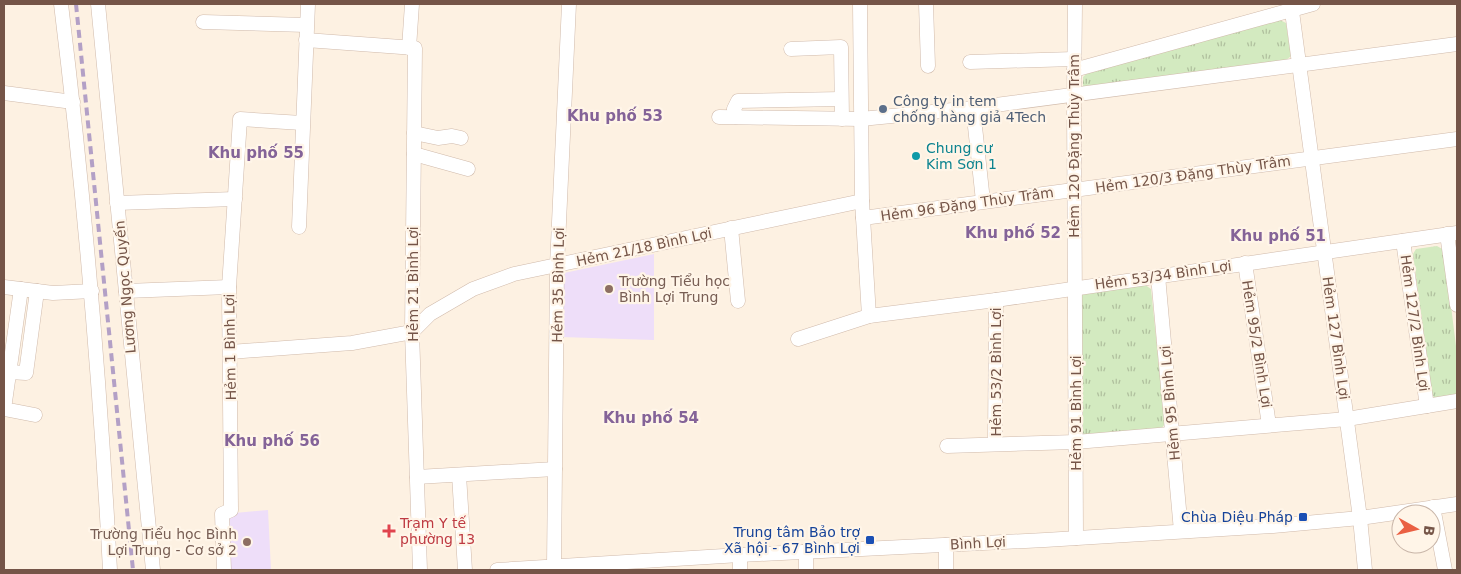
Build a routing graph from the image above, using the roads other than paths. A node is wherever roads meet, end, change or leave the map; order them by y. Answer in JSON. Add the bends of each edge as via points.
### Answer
{"nodes":[{"id":1,"x":62,"y":4,"type":"edge"},
{"id":2,"x":98,"y":4,"type":"edge"},
{"id":3,"x":308,"y":4,"type":"edge"},
{"id":4,"x":412,"y":4,"type":"edge"},
{"id":5,"x":569,"y":4,"type":"edge"},
{"id":6,"x":860,"y":4,"type":"edge"},
{"id":7,"x":926,"y":4,"type":"edge"},
{"id":8,"x":1075,"y":4,"type":"edge"},
{"id":9,"x":1313,"y":4,"type":"edge"},
{"id":10,"x":1292,"y":7,"type":"edge"},
{"id":11,"x":203,"y":22,"type":"dead end"},
{"id":12,"x":306,"y":25,"type":"junction"},
{"id":13,"x":306,"y":40,"type":"junction"},
{"id":14,"x":1457,"y":44,"type":"edge"},
{"id":15,"x":409,"y":48,"type":"junction"},
{"id":16,"x":792,"y":49,"type":"dead end"},
{"id":17,"x":970,"y":62,"type":"dead end"},
{"id":18,"x":1074,"y":65,"type":"junction"},
{"id":19,"x":1299,"y":65,"type":"junction"},
{"id":20,"x":928,"y":66,"type":"dead end"},
{"id":21,"x":4,"y":93,"type":"edge"},
{"id":22,"x":1074,"y":96,"type":"junction"},
{"id":23,"x":841,"y":99,"type":"junction"},
{"id":24,"x":73,"y":102,"type":"junction"},
{"id":25,"x":973,"y":108,"type":"junction"},
{"id":26,"x":719,"y":117,"type":"dead end"},
{"id":27,"x":736,"y":117,"type":"junction"},
{"id":28,"x":842,"y":119,"type":"junction"},
{"id":29,"x":861,"y":119,"type":"junction"},
{"id":30,"x":302,"y":123,"type":"junction"},
{"id":31,"x":414,"y":133,"type":"junction"},
{"id":32,"x":461,"y":138,"type":"dead end"},
{"id":33,"x":1457,"y":139,"type":"edge"},
{"id":34,"x":414,"y":154,"type":"junction"},
{"id":35,"x":1312,"y":158,"type":"junction"},
{"id":36,"x":468,"y":169,"type":"dead end"},
{"id":37,"x":1074,"y":190,"type":"junction"},
{"id":38,"x":235,"y":199,"type":"junction"},
{"id":39,"x":862,"y":200,"type":"junction"},
{"id":40,"x":983,"y":202,"type":"junction"},
{"id":41,"x":117,"y":203,"type":"junction"},
{"id":42,"x":863,"y":218,"type":"junction"},
{"id":43,"x":299,"y":227,"type":"dead end"},
{"id":44,"x":731,"y":228,"type":"junction"},
{"id":45,"x":1452,"y":234,"type":"edge"},
{"id":46,"x":1403,"y":240,"type":"junction"},
{"id":47,"x":1324,"y":252,"type":"junction"},
{"id":48,"x":1244,"y":263,"type":"junction"},
{"id":49,"x":557,"y":266,"type":"junction"},
{"id":50,"x":1158,"y":276,"type":"junction"},
{"id":51,"x":4,"y":287,"type":"edge"},
{"id":52,"x":229,"y":288,"type":"junction"},
{"id":53,"x":1075,"y":288,"type":"junction"},
{"id":54,"x":21,"y":289,"type":"junction"},
{"id":55,"x":37,"y":291,"type":"junction"},
{"id":56,"x":92,"y":291,"type":"junction"},
{"id":57,"x":126,"y":291,"type":"junction"},
{"id":58,"x":996,"y":300,"type":"junction"},
{"id":59,"x":738,"y":301,"type":"dead end"},
{"id":60,"x":1457,"y":305,"type":"edge"},
{"id":61,"x":869,"y":316,"type":"junction"},
{"id":62,"x":412,"y":332,"type":"junction"},
{"id":63,"x":798,"y":340,"type":"dead end"},
{"id":64,"x":230,"y":352,"type":"junction"},
{"id":65,"x":9,"y":372,"type":"junction"},
{"id":66,"x":1457,"y":401,"type":"edge"},
{"id":67,"x":1427,"y":406,"type":"junction"},
{"id":68,"x":35,"y":415,"type":"dead end"},
{"id":69,"x":1347,"y":419,"type":"junction"},
{"id":70,"x":1269,"y":425,"type":"junction"},
{"id":71,"x":1173,"y":433,"type":"junction"},
{"id":72,"x":1076,"y":442,"type":"junction"},
{"id":73,"x":995,"y":444,"type":"junction"},
{"id":74,"x":947,"y":446,"type":"dead end"},
{"id":75,"x":555,"y":469,"type":"junction"},
{"id":76,"x":459,"y":475,"type":"junction"},
{"id":77,"x":417,"y":477,"type":"junction"},
{"id":78,"x":1457,"y":504,"type":"edge"},
{"id":79,"x":1441,"y":507,"type":"edge"},
{"id":80,"x":1391,"y":514,"type":"edge"},
{"id":81,"x":1360,"y":518,"type":"junction"},
{"id":82,"x":1181,"y":531,"type":"junction"},
{"id":83,"x":1076,"y":538,"type":"junction"},
{"id":84,"x":946,"y":545,"type":"junction"},
{"id":85,"x":1441,"y":549,"type":"edge"},
{"id":86,"x":806,"y":551,"type":"junction"},
{"id":87,"x":740,"y":555,"type":"junction"},
{"id":88,"x":554,"y":567,"type":"junction"},
{"id":89,"x":110,"y":570,"type":"edge"},
{"id":90,"x":152,"y":570,"type":"edge"},
{"id":91,"x":224,"y":570,"type":"edge"},
{"id":92,"x":420,"y":570,"type":"edge"},
{"id":93,"x":465,"y":570,"type":"edge"},
{"id":94,"x":497,"y":570,"type":"edge"},
{"id":95,"x":740,"y":570,"type":"edge"},
{"id":96,"x":806,"y":570,"type":"edge"},
{"id":97,"x":946,"y":570,"type":"edge"},
{"id":98,"x":1365,"y":570,"type":"edge"},
{"id":99,"x":1445,"y":570,"type":"edge"}],
"edges":[{"from":1,"to":24,"type":"street"},
{"from":2,"to":41,"type":"street","name":"Lương Ngọc Quyến"},
{"from":3,"to":12,"type":"street"},
{"from":4,"to":15,"type":"street","name":"Hẻm 21 Bình Lợi"},
{"from":5,"to":49,"type":"street","name":"Hẻm 35 Bình Lợi"},
{"from":6,"to":29,"type":"street","name":"Hẻm 96 Đặng Thùy Trâm"},
{"from":7,"to":20,"type":"street"},
{"from":8,"to":18,"type":"street","name":"Hẻm 120 Đặng Thùy Trâm"},
{"from":9,"to":10,"type":"street"},
{"from":10,"to":18,"type":"street"},
{"from":10,"to":19,"type":"street","name":"Hẻm 127 Bình Lợi"},
{"from":11,"to":12,"type":"street"},
{"from":12,"to":13,"type":"street"},
{"from":13,"to":15,"type":"street"},
{"from":13,"to":30,"type":"street"},
{"from":14,"to":19,"type":"street"},
{"from":15,"to":31,"type":"street","name":"Hẻm 21 Bình Lợi","via":[[415,48]]},
{"from":16,"to":23,"type":"street","via":[[841,47]]},
{"from":17,"to":18,"type":"street"},
{"from":18,"to":22,"type":"street","name":"Hẻm 120 Đặng Thùy Trâm"},
{"from":19,"to":22,"type":"street"},
{"from":19,"to":35,"type":"street","name":"Hẻm 127 Bình Lợi"},
{"from":21,"to":24,"type":"street"},
{"from":22,"to":25,"type":"street"},
{"from":22,"to":37,"type":"street","name":"Hẻm 120 Đặng Thùy Trâm"},
{"from":23,"to":27,"type":"street","via":[[738,101],[734,109]]},
{"from":23,"to":28,"type":"street"},
{"from":24,"to":56,"type":"street"},
{"from":25,"to":29,"type":"street"},
{"from":25,"to":40,"type":"street"},
{"from":26,"to":27,"type":"street"},
{"from":27,"to":28,"type":"street"},
{"from":28,"to":29,"type":"street"},
{"from":29,"to":39,"type":"street","name":"Hẻm 96 Đặng Thùy Trâm"},
{"from":30,"to":38,"type":"street","name":"Hẻm 1 Bình Lợi","via":[[240,119]]},
{"from":30,"to":43,"type":"street"},
{"from":31,"to":32,"type":"street"},
{"from":31,"to":34,"type":"street","name":"Hẻm 21 Bình Lợi"},
{"from":33,"to":35,"type":"street","name":"Hẻm 120/3 Đặng Thùy Trâm"},
{"from":34,"to":36,"type":"street"},
{"from":34,"to":62,"type":"street","name":"Hẻm 21 Bình Lợi"},
{"from":35,"to":37,"type":"street","name":"Hẻm 120/3 Đặng Thùy Trâm"},
{"from":35,"to":47,"type":"street","name":"Hẻm 127 Bình Lợi"},
{"from":37,"to":40,"type":"street","name":"Hẻm 96 Đặng Thùy Trâm"},
{"from":37,"to":53,"type":"street","name":"Hẻm 120 Đặng Thùy Trâm"},
{"from":38,"to":41,"type":"street"},
{"from":38,"to":52,"type":"street","name":"Hẻm 1 Bình Lợi"},
{"from":39,"to":42,"type":"street","name":"Hẻm 96 Đặng Thùy Trâm"},
{"from":39,"to":44,"type":"street","name":"Hẻm 21/18 Bình Lợi"},
{"from":40,"to":42,"type":"street","name":"Hẻm 96 Đặng Thùy Trâm"},
{"from":41,"to":57,"type":"street","name":"Lương Ngọc Quyến"},
{"from":42,"to":61,"type":"street"},
{"from":44,"to":49,"type":"street","name":"Hẻm 21/18 Bình Lợi"},
{"from":44,"to":59,"type":"street"},
{"from":45,"to":46,"type":"street","name":"Hẻm 53/34 Bình Lợi"},
{"from":45,"to":60,"type":"street"},
{"from":46,"to":47,"type":"street","name":"Hẻm 53/34 Bình Lợi"},
{"from":46,"to":67,"type":"street","name":"Hẻm 127/2 Bình Lợi"},
{"from":47,"to":48,"type":"street","name":"Hẻm 53/34 Bình Lợi"},
{"from":47,"to":69,"type":"street","name":"Hẻm 127 Bình Lợi"},
{"from":48,"to":50,"type":"street","name":"Hẻm 53/34 Bình Lợi"},
{"from":48,"to":70,"type":"street","name":"Hẻm 95/2 Bình Lợi"},
{"from":49,"to":62,"type":"street","name":"Hẻm 21/18 Bình Lợi","via":[[514,274],[473,289],[430,314]]},
{"from":49,"to":75,"type":"street","name":"Hẻm 35 Bình Lợi"},
{"from":50,"to":53,"type":"street","name":"Hẻm 53/34 Bình Lợi"},
{"from":50,"to":71,"type":"street","name":"Hẻm 95 Bình Lợi"},
{"from":51,"to":54,"type":"street"},
{"from":52,"to":57,"type":"street"},
{"from":52,"to":64,"type":"street","name":"Hẻm 1 Bình Lợi"},
{"from":53,"to":58,"type":"street","name":"Hẻm 53/34 Bình Lợi"},
{"from":53,"to":72,"type":"street","name":"Hẻm 91 Bình Lợi"},
{"from":54,"to":55,"type":"street"},
{"from":54,"to":65,"type":"street"},
{"from":55,"to":56,"type":"street"},
{"from":55,"to":65,"type":"street","via":[[26,373]]},
{"from":56,"to":89,"type":"street"},
{"from":57,"to":90,"type":"street","name":"Lương Ngọc Quyến"},
{"from":58,"to":61,"type":"street","name":"Hẻm 53/34 Bình Lợi"},
{"from":58,"to":73,"type":"street","name":"Hẻm 53/2 Bình Lợi"},
{"from":61,"to":63,"type":"street","name":"Hẻm 53/34 Bình Lợi"},
{"from":62,"to":64,"type":"street","via":[[352,343]]},
{"from":62,"to":77,"type":"street","name":"Hẻm 21 Bình Lợi"},
{"from":64,"to":91,"type":"street","name":"Hẻm 1 Bình Lợi","via":[[231,510],[222,514]]},
{"from":65,"to":68,"type":"street","via":[[4,408]]},
{"from":66,"to":67,"type":"street","name":"Hẻm 127/2 Bình Lợi"},
{"from":67,"to":69,"type":"street","name":"Hẻm 127/2 Bình Lợi"},
{"from":69,"to":70,"type":"street","name":"Hẻm 95/2 Bình Lợi"},
{"from":69,"to":81,"type":"street","name":"Hẻm 127 Bình Lợi"},
{"from":70,"to":71,"type":"street","name":"Hẻm 95/2 Bình Lợi"},
{"from":71,"to":72,"type":"street","name":"Hẻm 95/2 Bình Lợi"},
{"from":71,"to":82,"type":"street","name":"Hẻm 95 Bình Lợi"},
{"from":72,"to":73,"type":"street","name":"Hẻm 53/2 Bình Lợi"},
{"from":72,"to":83,"type":"street","name":"Hẻm 91 Bình Lợi"},
{"from":73,"to":74,"type":"street","name":"Hẻm 53/2 Bình Lợi"},
{"from":75,"to":76,"type":"street"},
{"from":75,"to":88,"type":"street","name":"Hẻm 35 Bình Lợi"},
{"from":76,"to":77,"type":"street"},
{"from":76,"to":93,"type":"street"},
{"from":77,"to":92,"type":"street","name":"Hẻm 21 Bình Lợi"},
{"from":78,"to":79,"type":"street","name":"Bình Lợi"},
{"from":80,"to":81,"type":"street","name":"Bình Lợi"},
{"from":81,"to":82,"type":"street","name":"Bình Lợi"},
{"from":81,"to":98,"type":"street","name":"Hẻm 127 Bình Lợi"},
{"from":82,"to":83,"type":"street","name":"Bình Lợi"},
{"from":83,"to":84,"type":"street","name":"Bình Lợi"},
{"from":84,"to":86,"type":"street","name":"Bình Lợi"},
{"from":84,"to":97,"type":"street"},
{"from":85,"to":99,"type":"street"},
{"from":86,"to":87,"type":"street","name":"Bình Lợi"},
{"from":86,"to":96,"type":"street"},
{"from":87,"to":88,"type":"street","name":"Bình Lợi"},
{"from":87,"to":95,"type":"street"},
{"from":88,"to":94,"type":"street","name":"Bình Lợi"}]}
